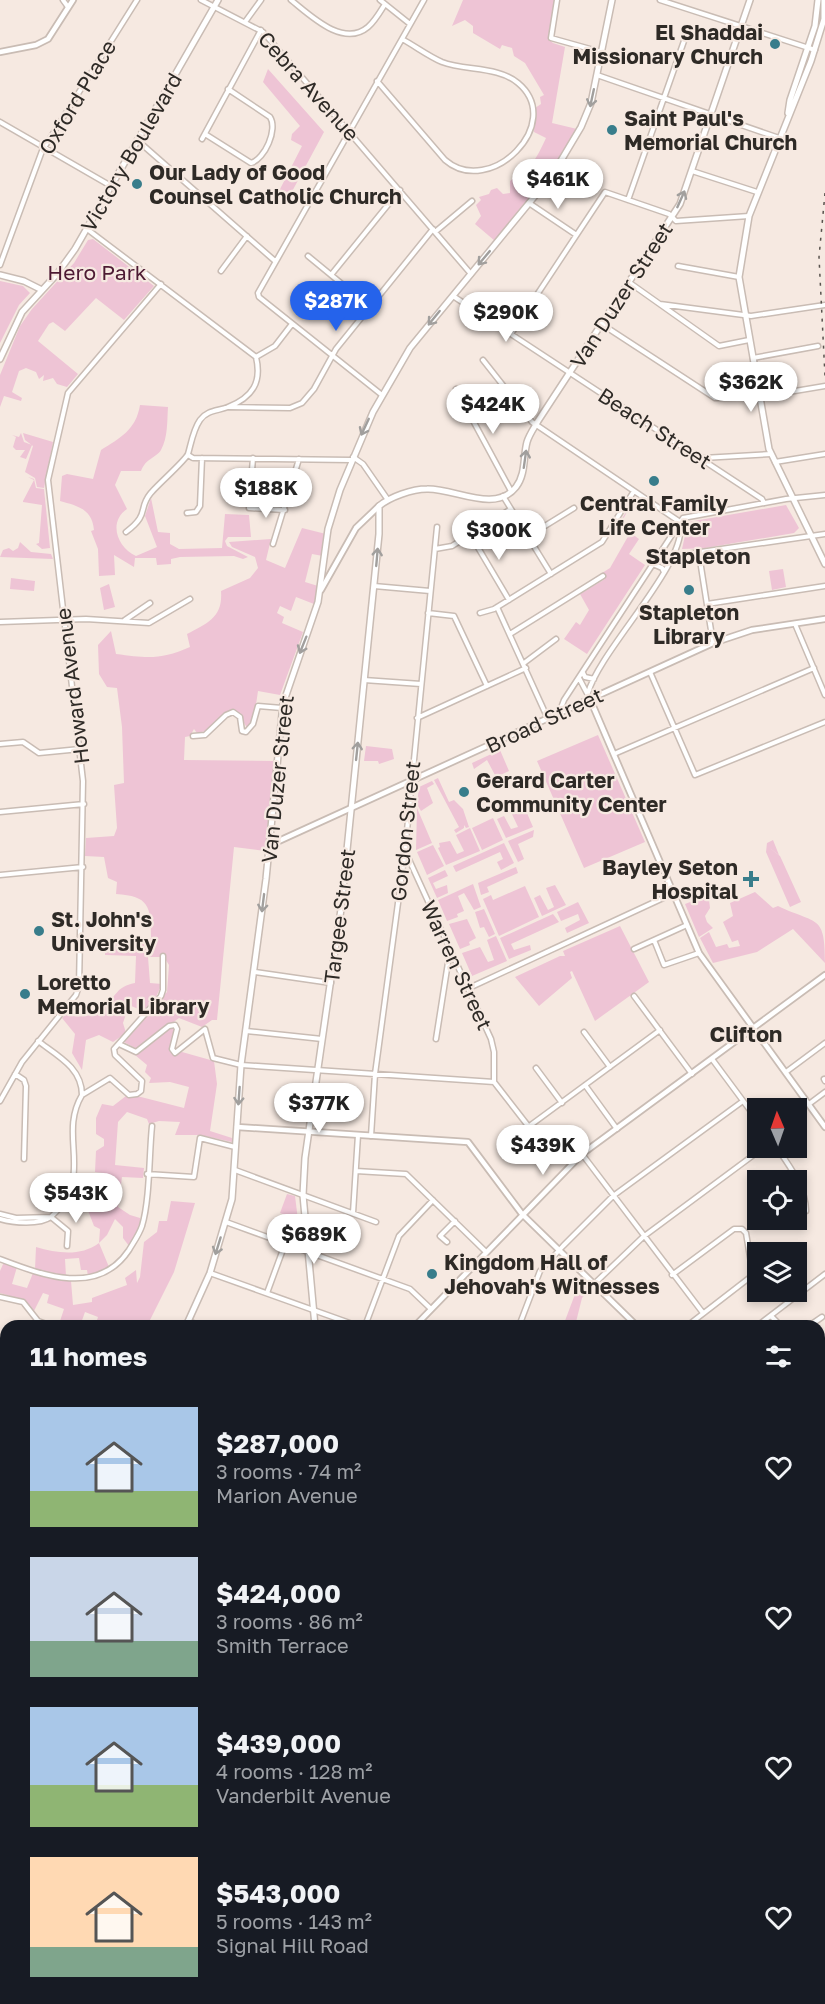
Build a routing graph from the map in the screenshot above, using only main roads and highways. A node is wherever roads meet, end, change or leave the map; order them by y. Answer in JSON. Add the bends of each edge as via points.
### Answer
{"nodes":[{"id":1,"x":218,"y":0,"type":"edge"},
{"id":2,"x":612,"y":0,"type":"edge"},
{"id":3,"x":750,"y":0,"type":"edge"},
{"id":4,"x":818,"y":0,"type":"edge"},
{"id":5,"x":824,"y":0,"type":"edge"},
{"id":6,"x":812,"y":49,"type":"junction"},
{"id":7,"x":0,"y":275,"type":"edge"},
{"id":8,"x":42,"y":290,"type":"junction"},
{"id":9,"x":0,"y":359,"type":"edge"},
{"id":10,"x":379,"y":506,"type":"joint"},
{"id":11,"x":825,"y":564,"type":"edge"},
{"id":12,"x":189,"y":1320,"type":"edge"},
{"id":13,"x":315,"y":1320,"type":"edge"}],
"edges":[{"from":1,"to":8,"type":"main road","name":"Victory Boulevard","via":[[67,262]]},
{"from":2,"to":12,"type":"main road","name":"Van Duzer Street","one_way":true,"via":[[590,108],[581,128],[556,169],[413,344],[382,395],[352,458],[329,526],[321,590],[282,708],[270,845],[241,1065],[235,1170],[226,1222]]},
{"from":10,"to":3,"type":"main road","name":"Van Duzer Street","one_way":true,"via":[[426,489],[474,498],[504,496],[522,477],[527,442],[536,425],[672,217],[692,171]]},
{"from":4,"to":6,"type":"main road"},
{"from":5,"to":6,"type":"main road","via":[[824,19]]},
{"from":6,"to":11,"type":"main road","via":[[749,216],[739,277],[771,454]]},
{"from":7,"to":8,"type":"main road"},
{"from":8,"to":9,"type":"main road","name":"Victory Boulevard","via":[[22,312]]},
{"from":13,"to":10,"type":"main road","name":"Targee Street","one_way":true,"via":[[303,1195],[308,1131],[352,809]]}]}
